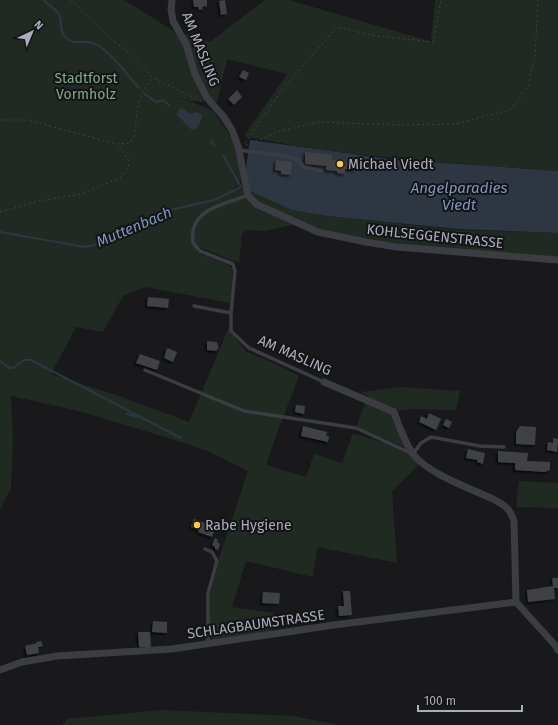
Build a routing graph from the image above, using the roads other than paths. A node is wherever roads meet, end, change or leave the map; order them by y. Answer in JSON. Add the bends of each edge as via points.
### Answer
{"nodes":[{"id":1,"x":172,"y":0,"type":"edge"},
{"id":2,"x":239,"y":150,"type":"junction"},
{"id":3,"x":321,"y":171,"type":"dead end"},
{"id":4,"x":248,"y":195,"type":"junction"},
{"id":5,"x":558,"y":260,"type":"edge"},
{"id":6,"x":194,"y":306,"type":"dead end"},
{"id":7,"x":231,"y":313,"type":"junction"},
{"id":8,"x":145,"y":370,"type":"dead end"},
{"id":9,"x":324,"y":382,"type":"joint"},
{"id":10,"x":504,"y":447,"type":"dead end"},
{"id":11,"x":413,"y":454,"type":"junction"},
{"id":12,"x":205,"y":549,"type":"dead end"},
{"id":13,"x":516,"y":602,"type":"junction"},
{"id":14,"x":208,"y":644,"type":"junction"},
{"id":15,"x":558,"y":650,"type":"edge"},
{"id":16,"x":0,"y":670,"type":"edge"}],
"edges":[{"from":1,"to":2,"type":"street","name":"AM MASLING","via":[[173,21],[186,44],[195,74],[207,98],[232,130]]},
{"from":2,"to":3,"type":"lane","via":[[286,156],[298,160],[304,167]]},
{"from":2,"to":4,"type":"street","name":"AM MASLING"},
{"from":4,"to":5,"type":"street","name":"KOHLSEGGENSTRASSE","via":[[256,204],[318,232],[397,247]]},
{"from":4,"to":7,"type":"lane","name":"AM MASLING","via":[[208,210],[198,219],[193,230],[193,243],[200,251],[233,264],[235,271]]},
{"from":6,"to":7,"type":"lane"},
{"from":7,"to":9,"type":"lane","name":"AM MASLING","via":[[231,331],[249,348]]},
{"from":8,"to":11,"type":"lane","via":[[244,411],[356,428]]},
{"from":9,"to":11,"type":"street","name":"AM MASLING","via":[[394,412]]},
{"from":10,"to":11,"type":"lane","via":[[480,446],[430,437],[421,443]]},
{"from":11,"to":13,"type":"street","name":"AM MASLING","via":[[441,475],[503,504],[510,511],[514,521]]},
{"from":12,"to":14,"type":"lane","via":[[212,552],[217,561],[208,594]]},
{"from":13,"to":14,"type":"street","name":"SCHLAGBAUMSTRASSE"},
{"from":13,"to":15,"type":"street"},
{"from":14,"to":16,"type":"street","name":"SCHLAGBAUMSTRASSE","via":[[172,649],[57,656],[22,662]]}]}
